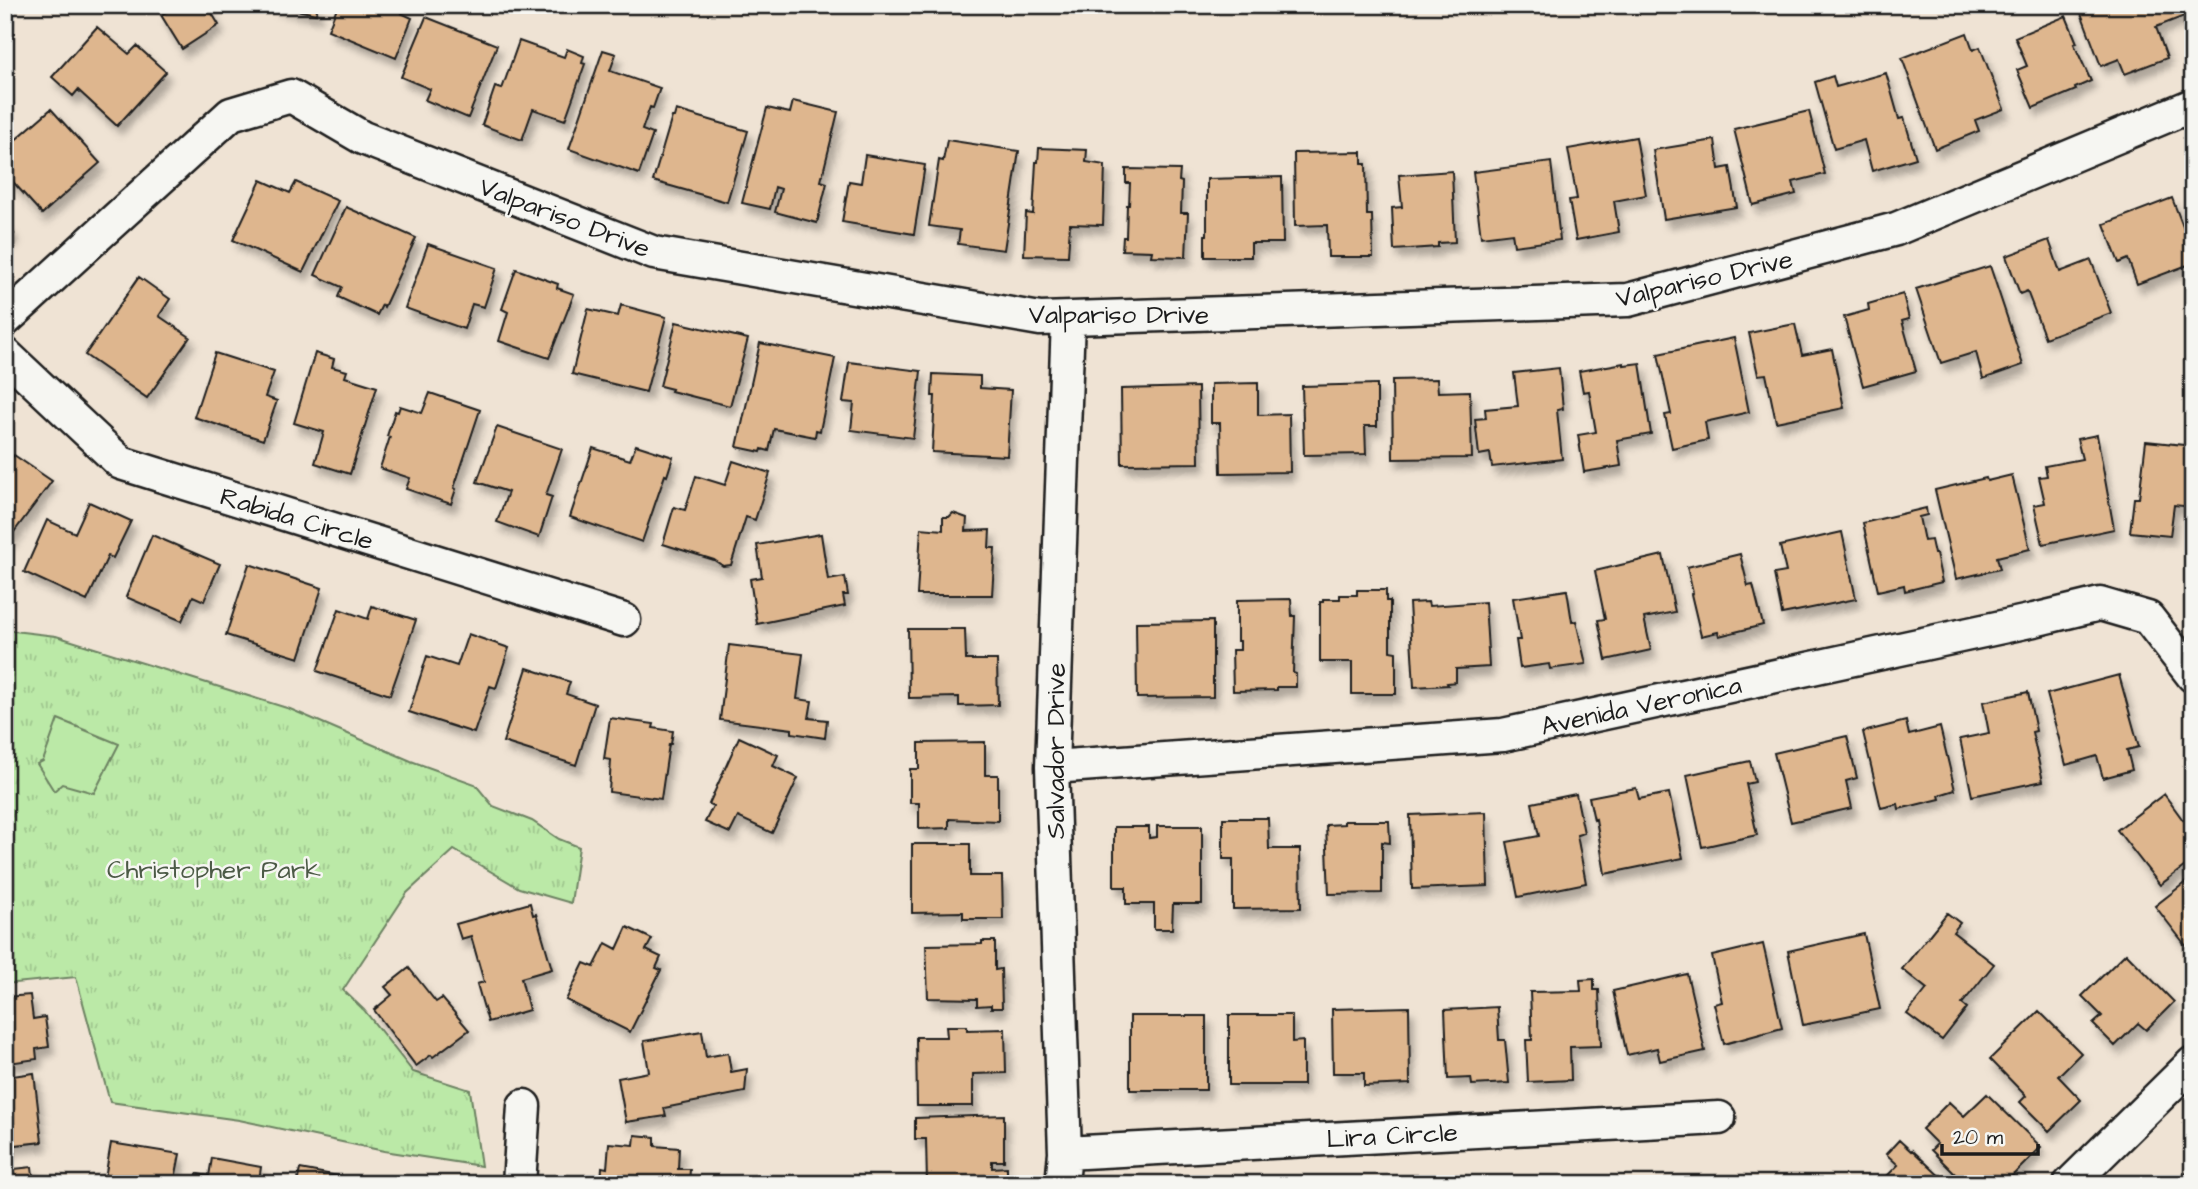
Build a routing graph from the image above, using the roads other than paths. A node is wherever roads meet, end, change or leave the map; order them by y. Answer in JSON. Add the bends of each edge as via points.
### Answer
{"nodes":[{"id":1,"x":2193,"y":105,"type":"edge"},
{"id":2,"x":1068,"y":319,"type":"junction"},
{"id":3,"x":5,"y":320,"type":"edge"},
{"id":4,"x":5,"y":354,"type":"edge"},
{"id":5,"x":624,"y":620,"type":"dead end"},
{"id":6,"x":2193,"y":677,"type":"edge"},
{"id":7,"x":1052,"y":767,"type":"junction"},
{"id":8,"x":2193,"y":1063,"type":"edge"},
{"id":9,"x":524,"y":1106,"type":"dead end"},
{"id":10,"x":1720,"y":1118,"type":"dead end"},
{"id":11,"x":1063,"y":1168,"type":"edge"},
{"id":12,"x":519,"y":1184,"type":"edge"},
{"id":13,"x":2070,"y":1184,"type":"edge"}],
"edges":[{"from":1,"to":2,"type":"street","name":"Valpariso Drive","via":[[1896,229],[1628,300]]},
{"from":2,"to":3,"type":"street","name":"Valpariso Drive","via":[[1040,319],[654,253],[363,138],[291,96],[231,114]]},
{"from":2,"to":7,"type":"street","name":"Salvador Drive"},
{"from":4,"to":5,"type":"street","name":"Rabida Circle","via":[[121,463]]},
{"from":6,"to":7,"type":"street","name":"Avenida Veronica","via":[[2147,618],[2100,604],[1503,735]]},
{"from":7,"to":11,"type":"street","name":"Salvador Drive"},
{"from":8,"to":13,"type":"street"},
{"from":9,"to":12,"type":"street"},
{"from":10,"to":11,"type":"street","name":"Lira Circle"}]}
